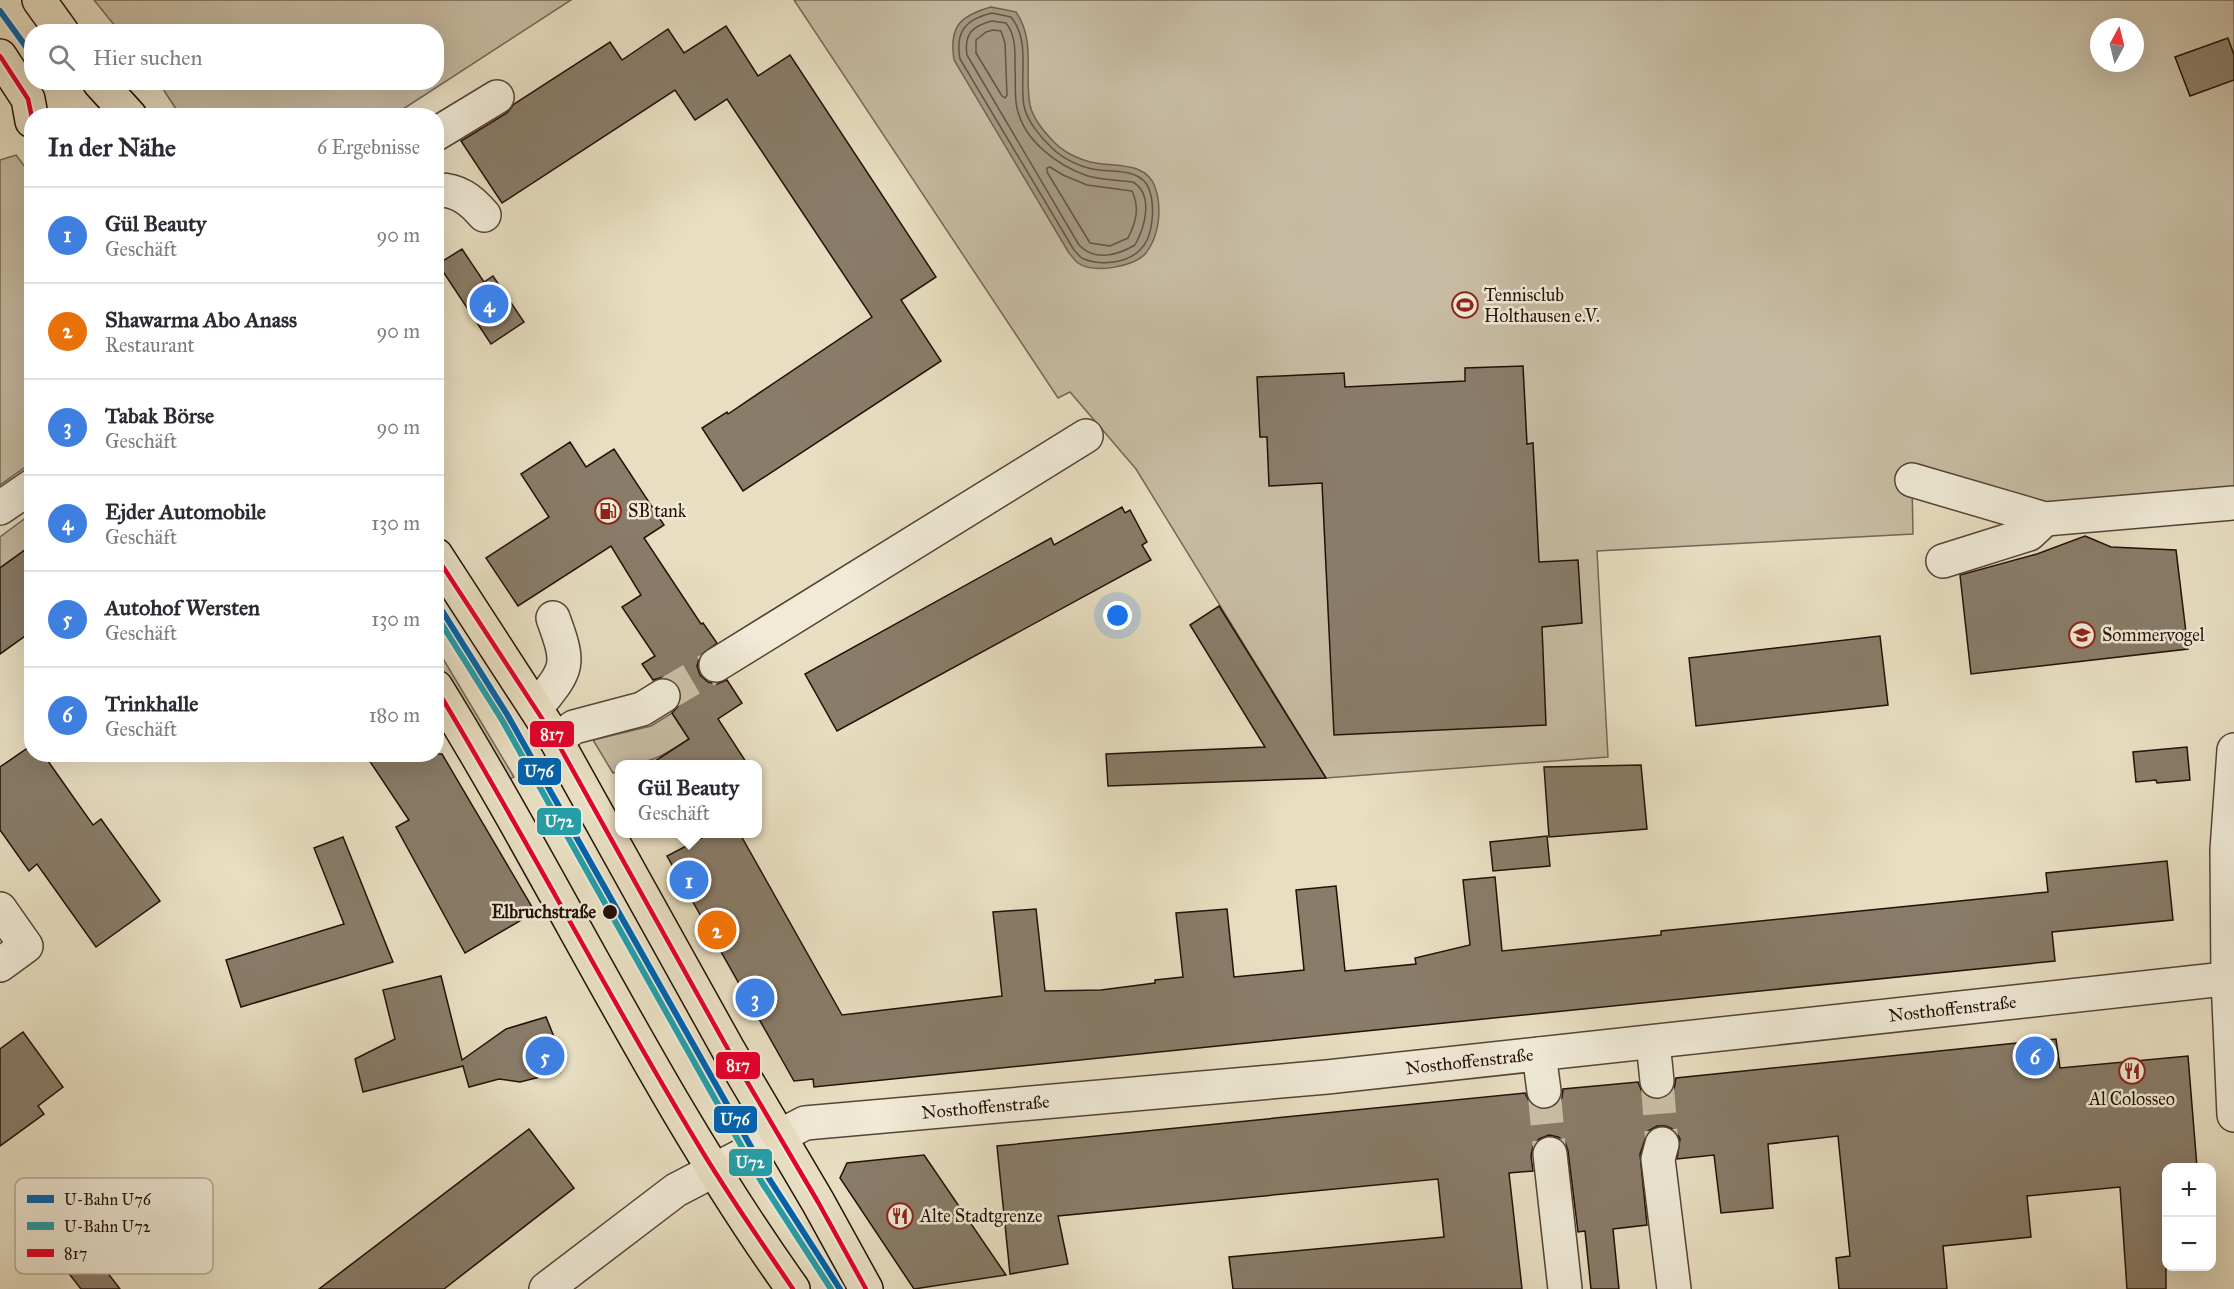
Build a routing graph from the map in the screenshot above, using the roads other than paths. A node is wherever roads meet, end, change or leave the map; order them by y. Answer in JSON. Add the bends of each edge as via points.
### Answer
{"nodes":[{"id":1,"x":39,"y":0,"type":"edge"},
{"id":2,"x":56,"y":24,"type":"edge"},
{"id":3,"x":0,"y":56,"type":"edge"},
{"id":4,"x":105,"y":96,"type":"edge"},
{"id":5,"x":496,"y":97,"type":"dead end"},
{"id":6,"x":35,"y":108,"type":"edge"},
{"id":7,"x":120,"y":108,"type":"edge"},
{"id":8,"x":444,"y":129,"type":"edge"},
{"id":9,"x":444,"y":189,"type":"edge"},
{"id":10,"x":484,"y":215,"type":"dead end"},
{"id":11,"x":1086,"y":436,"type":"dead end"},
{"id":12,"x":1912,"y":480,"type":"dead end"},
{"id":13,"x":24,"y":492,"type":"edge"},
{"id":14,"x":2234,"y":503,"type":"edge"},
{"id":15,"x":0,"y":508,"type":"edge"},
{"id":16,"x":2044,"y":519,"type":"junction"},
{"id":17,"x":1943,"y":561,"type":"dead end"},
{"id":18,"x":444,"y":567,"type":"edge"},
{"id":19,"x":553,"y":618,"type":"dead end"},
{"id":20,"x":717,"y":665,"type":"tunnel mouth"},
{"id":21,"x":663,"y":696,"type":"tunnel mouth"},
{"id":22,"x":444,"y":700,"type":"edge"},
{"id":23,"x":536,"y":708,"type":"junction"},
{"id":24,"x":556,"y":740,"type":"junction"},
{"id":25,"x":2234,"y":750,"type":"edge"},
{"id":26,"x":0,"y":909,"type":"edge"},
{"id":27,"x":0,"y":964,"type":"edge"},
{"id":28,"x":2231,"y":979,"type":"edge"},
{"id":29,"x":1653,"y":1042,"type":"junction"},
{"id":30,"x":1539,"y":1054,"type":"junction"},
{"id":31,"x":1657,"y":1081,"type":"tunnel mouth"},
{"id":32,"x":1544,"y":1091,"type":"tunnel mouth"},
{"id":33,"x":2234,"y":1115,"type":"edge"},
{"id":34,"x":779,"y":1137,"type":"junction"},
{"id":35,"x":1662,"y":1144,"type":"tunnel mouth"},
{"id":36,"x":1550,"y":1154,"type":"tunnel mouth"},
{"id":37,"x":715,"y":1169,"type":"junction"},
{"id":38,"x":546,"y":1289,"type":"edge"},
{"id":39,"x":793,"y":1289,"type":"edge"},
{"id":40,"x":866,"y":1289,"type":"edge"},
{"id":41,"x":1565,"y":1289,"type":"edge"},
{"id":42,"x":1674,"y":1289,"type":"edge"}],
"edges":[{"from":1,"to":2,"type":"main road"},
{"from":3,"to":6,"type":"main road"},
{"from":4,"to":7,"type":"main road"},
{"from":5,"to":8,"type":"street"},
{"from":9,"to":10,"type":"street","via":[[461,194]]},
{"from":11,"to":20,"type":"street"},
{"from":12,"to":16,"type":"street"},
{"from":13,"to":15,"type":"street"},
{"from":14,"to":16,"type":"street"},
{"from":16,"to":17,"type":"street","via":[[2029,534]]},
{"from":18,"to":23,"type":"main road"},
{"from":19,"to":23,"type":"street","via":[[564,648],[564,670]]},
{"from":21,"to":24,"type":"street","via":[[642,709],[574,727]]},
{"from":22,"to":37,"type":"main road"},
{"from":23,"to":24,"type":"main road"},
{"from":24,"to":34,"type":"main road"},
{"from":25,"to":28,"type":"street","via":[[2227,850]]},
{"from":26,"to":27,"type":"street","via":[[27,946]]},
{"from":28,"to":29,"type":"street","name":"Nosthoffenstraße"},
{"from":28,"to":33,"type":"street"},
{"from":29,"to":30,"type":"street","name":"Nosthoffenstraße"},
{"from":29,"to":31,"type":"street"},
{"from":30,"to":32,"type":"street"},
{"from":30,"to":34,"type":"street","name":"Nosthoffenstraße","via":[[1327,1077],[805,1123]]},
{"from":34,"to":37,"type":"street","name":"Nosthoffenstraße"},
{"from":34,"to":40,"type":"main road"},
{"from":35,"to":42,"type":"street","via":[[1658,1159]]},
{"from":36,"to":41,"type":"street"},
{"from":37,"to":38,"type":"street","via":[[655,1204]]},
{"from":37,"to":39,"type":"main road"}]}
